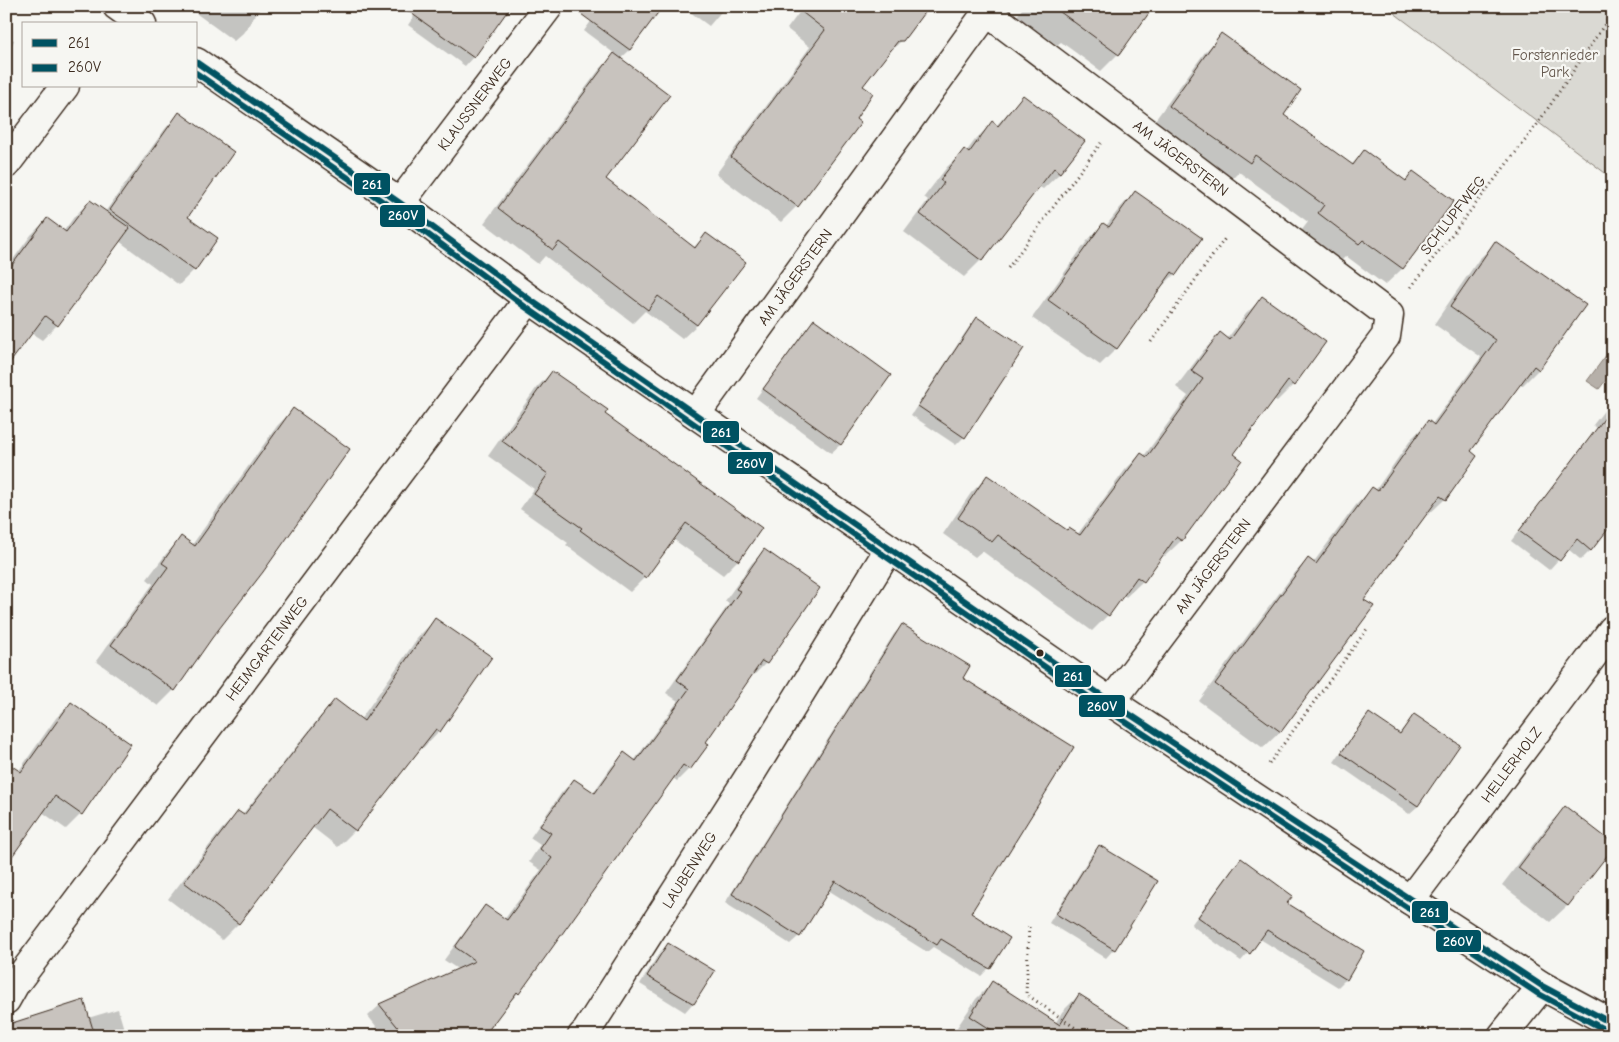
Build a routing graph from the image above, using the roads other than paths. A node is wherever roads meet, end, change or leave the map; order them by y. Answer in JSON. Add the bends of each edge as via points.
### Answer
{"nodes":[{"id":1,"x":115,"y":6,"type":"edge"},
{"id":2,"x":549,"y":6,"type":"edge"},
{"id":3,"x":107,"y":22,"type":"edge"},
{"id":4,"x":139,"y":22,"type":"edge"},
{"id":5,"x":198,"y":63,"type":"edge"},
{"id":6,"x":63,"y":88,"type":"edge"},
{"id":7,"x":6,"y":164,"type":"edge"},
{"id":8,"x":400,"y":203,"type":"junction"},
{"id":9,"x":529,"y":299,"type":"junction"},
{"id":10,"x":696,"y":414,"type":"junction"},
{"id":11,"x":889,"y":549,"type":"junction"},
{"id":12,"x":1613,"y":629,"type":"edge"},
{"id":13,"x":1111,"y":702,"type":"junction"},
{"id":14,"x":1410,"y":900,"type":"junction"},
{"id":15,"x":1542,"y":986,"type":"junction"},
{"id":16,"x":6,"y":1000,"type":"edge"},
{"id":17,"x":1613,"y":1024,"type":"edge"},
{"id":18,"x":582,"y":1036,"type":"edge"},
{"id":19,"x":1502,"y":1036,"type":"edge"}],
"edges":[{"from":1,"to":3,"type":"street"},
{"from":1,"to":4,"type":"street"},
{"from":2,"to":8,"type":"street","name":"KLAUSSNERWEG"},
{"from":5,"to":8,"type":"street"},
{"from":6,"to":7,"type":"street"},
{"from":8,"to":9,"type":"street"},
{"from":9,"to":10,"type":"street"},
{"from":9,"to":16,"type":"street","name":"HEIMGARTENWEG"},
{"from":10,"to":11,"type":"street"},
{"from":10,"to":13,"type":"street","name":"AM JÄGERSTERN","via":[[987,12],[1389,315],[1386,336]]},
{"from":11,"to":13,"type":"street"},
{"from":11,"to":18,"type":"street","name":"LAUBENWEG","via":[[750,776]]},
{"from":12,"to":14,"type":"street","name":"HELLERHOLZ"},
{"from":13,"to":14,"type":"street"},
{"from":14,"to":15,"type":"street"},
{"from":15,"to":17,"type":"street"},
{"from":15,"to":19,"type":"street"}]}
